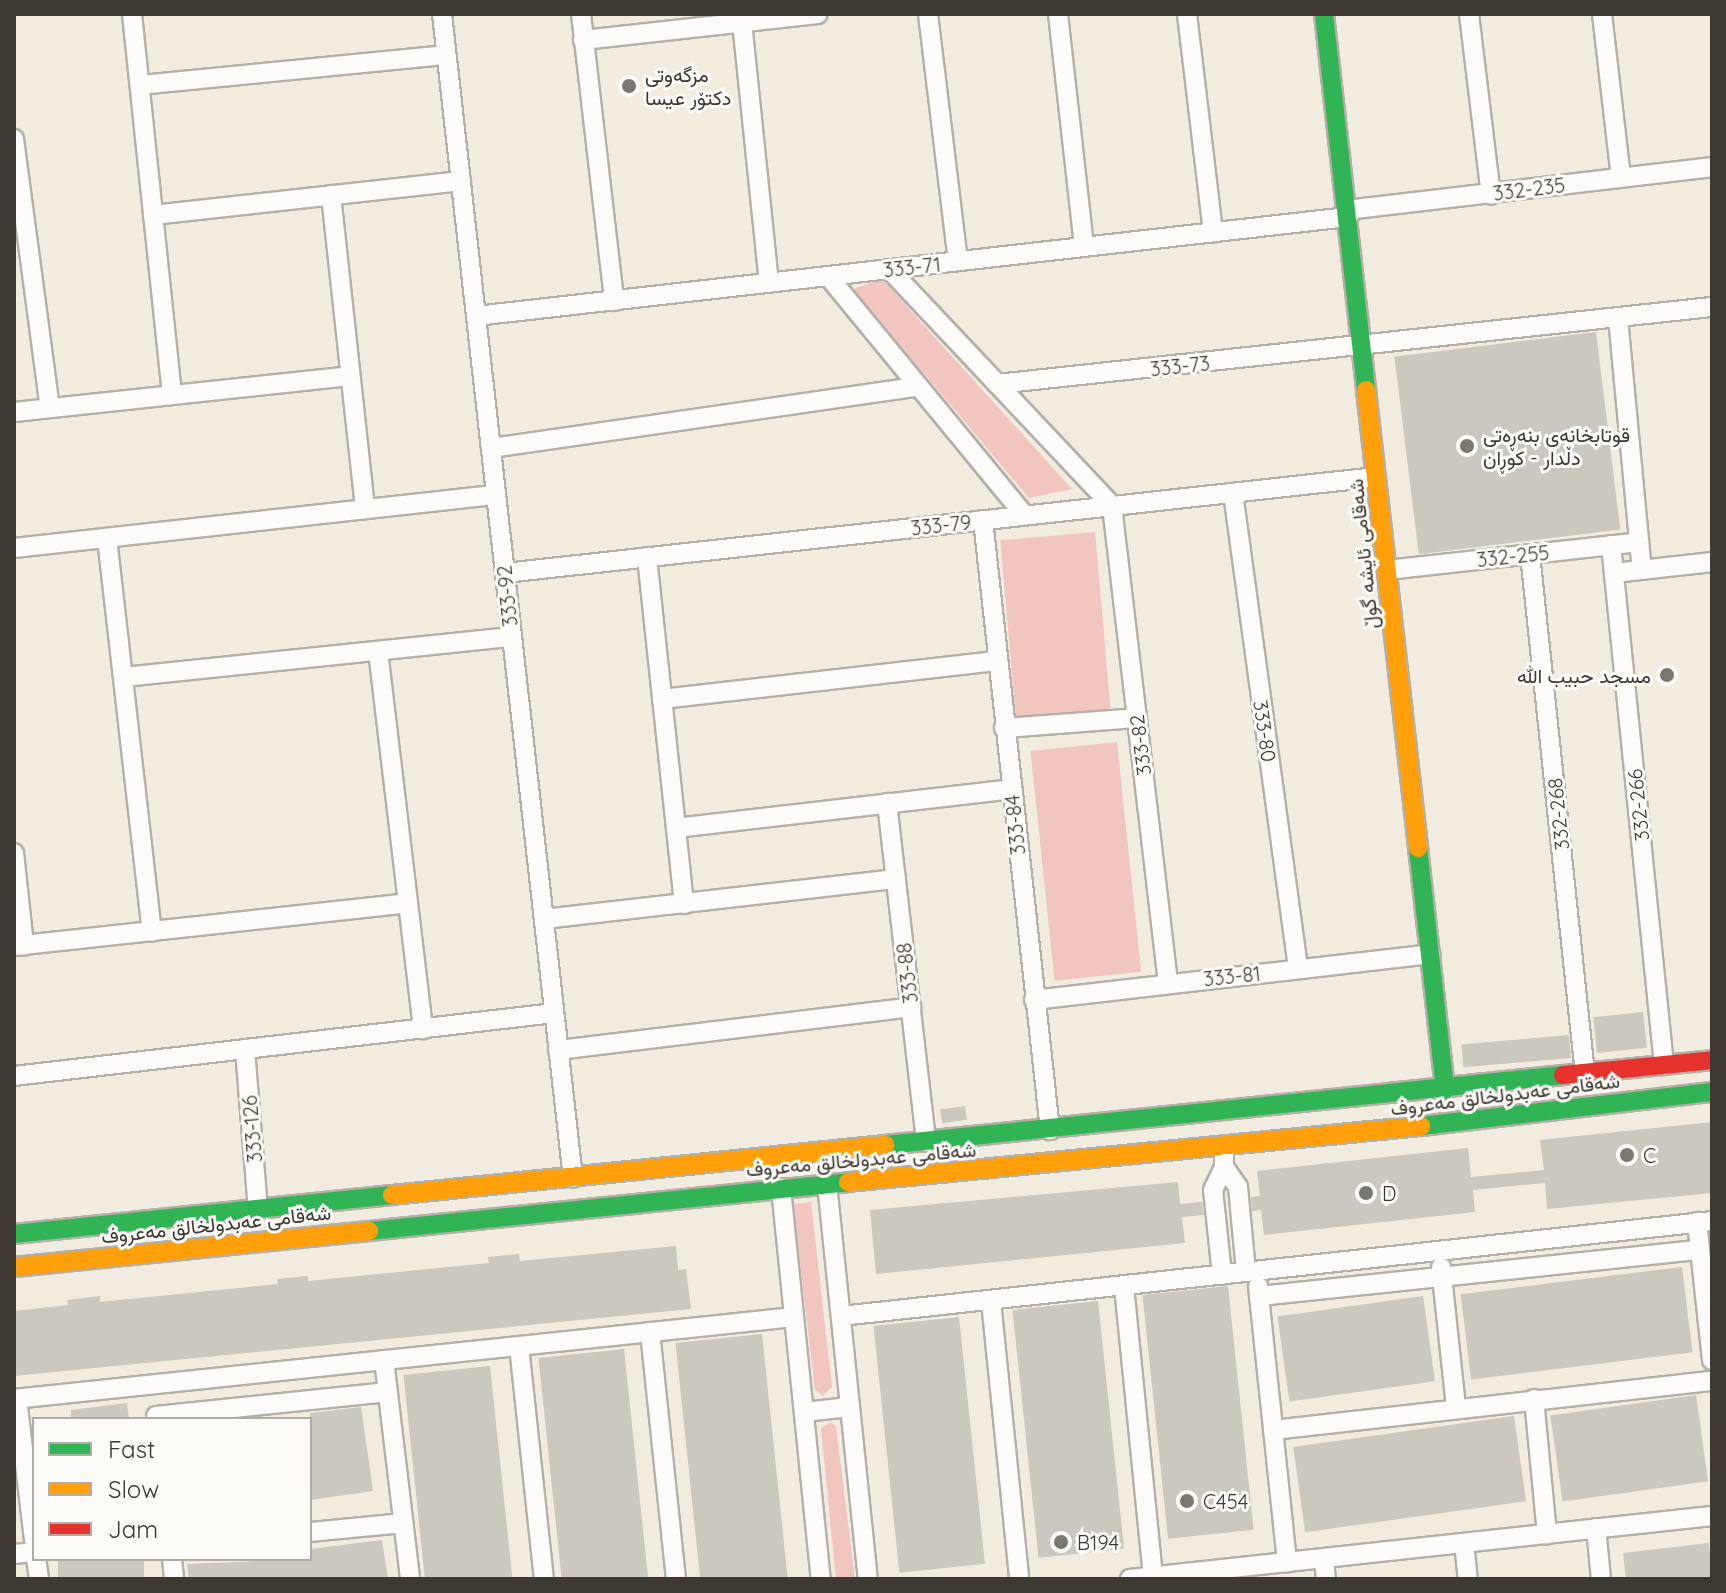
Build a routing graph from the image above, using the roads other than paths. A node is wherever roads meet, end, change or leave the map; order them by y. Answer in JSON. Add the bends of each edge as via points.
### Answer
{"nodes":[{"id":1,"x":132,"y":14,"type":"edge"},
{"id":2,"x":442,"y":14,"type":"edge"},
{"id":3,"x":581,"y":14,"type":"edge"},
{"id":4,"x":818,"y":14,"type":"edge"},
{"id":5,"x":928,"y":14,"type":"edge"},
{"id":6,"x":1058,"y":14,"type":"edge"},
{"id":7,"x":1187,"y":14,"type":"edge"},
{"id":8,"x":1324,"y":14,"type":"edge"},
{"id":9,"x":1469,"y":14,"type":"edge"},
{"id":10,"x":1602,"y":14,"type":"edge"},
{"id":11,"x":742,"y":22,"type":"junction"},
{"id":12,"x":583,"y":40,"type":"junction"},
{"id":13,"x":446,"y":55,"type":"junction"},
{"id":14,"x":140,"y":85,"type":"junction"},
{"id":15,"x":14,"y":139,"type":"edge"},
{"id":16,"x":1712,"y":167,"type":"edge"},
{"id":17,"x":1621,"y":178,"type":"junction"},
{"id":18,"x":461,"y":181,"type":"junction"},
{"id":19,"x":331,"y":195,"type":"junction"},
{"id":20,"x":1491,"y":195,"type":"junction"},
{"id":21,"x":1347,"y":213,"type":"junction"},
{"id":22,"x":153,"y":215,"type":"junction"},
{"id":23,"x":20,"y":225,"type":"edge"},
{"id":24,"x":1213,"y":232,"type":"junction"},
{"id":25,"x":1084,"y":247,"type":"junction"},
{"id":26,"x":958,"y":261,"type":"junction"},
{"id":27,"x":889,"y":269,"type":"junction"},
{"id":28,"x":828,"y":276,"type":"junction"},
{"id":29,"x":769,"y":283,"type":"junction"},
{"id":30,"x":614,"y":301,"type":"junction"},
{"id":31,"x":1712,"y":307,"type":"edge"},
{"id":32,"x":476,"y":316,"type":"junction"},
{"id":33,"x":1618,"y":318,"type":"junction"},
{"id":34,"x":1362,"y":348,"type":"junction"},
{"id":35,"x":350,"y":376,"type":"junction"},
{"id":36,"x":997,"y":384,"type":"junction"},
{"id":37,"x":914,"y":387,"type":"junction"},
{"id":38,"x":172,"y":395,"type":"junction"},
{"id":39,"x":50,"y":408,"type":"junction"},
{"id":40,"x":14,"y":412,"type":"edge"},
{"id":41,"x":491,"y":448,"type":"junction"},
{"id":42,"x":1376,"y":477,"type":"junction"},
{"id":43,"x":1233,"y":493,"type":"junction"},
{"id":44,"x":496,"y":495,"type":"junction"},
{"id":45,"x":1112,"y":506,"type":"junction"},
{"id":46,"x":365,"y":509,"type":"junction"},
{"id":47,"x":1025,"y":516,"type":"junction"},
{"id":48,"x":983,"y":520,"type":"junction"},
{"id":49,"x":107,"y":538,"type":"junction"},
{"id":50,"x":1639,"y":542,"type":"junction"},
{"id":51,"x":1611,"y":545,"type":"junction"},
{"id":52,"x":14,"y":548,"type":"edge"},
{"id":53,"x":1530,"y":554,"type":"junction"},
{"id":54,"x":647,"y":557,"type":"junction"},
{"id":55,"x":1712,"y":562,"type":"edge"},
{"id":56,"x":1387,"y":570,"type":"junction"},
{"id":57,"x":1642,"y":570,"type":"junction"},
{"id":58,"x":505,"y":573,"type":"junction"},
{"id":59,"x":1614,"y":573,"type":"junction"},
{"id":60,"x":512,"y":637,"type":"junction"},
{"id":61,"x":378,"y":651,"type":"junction"},
{"id":62,"x":996,"y":661,"type":"junction"},
{"id":63,"x":123,"y":677,"type":"junction"},
{"id":64,"x":662,"y":699,"type":"junction"},
{"id":65,"x":1137,"y":718,"type":"junction"},
{"id":66,"x":1004,"y":728,"type":"junction"},
{"id":67,"x":1011,"y":789,"type":"junction"},
{"id":68,"x":887,"y":803,"type":"junction"},
{"id":69,"x":676,"y":828,"type":"junction"},
{"id":70,"x":14,"y":853,"type":"edge"},
{"id":71,"x":896,"y":879,"type":"junction"},
{"id":72,"x":408,"y":903,"type":"junction"},
{"id":73,"x":684,"y":904,"type":"junction"},
{"id":74,"x":544,"y":919,"type":"junction"},
{"id":75,"x":152,"y":931,"type":"junction"},
{"id":76,"x":19,"y":945,"type":"edge"},
{"id":77,"x":1430,"y":954,"type":"junction"},
{"id":78,"x":1298,"y":969,"type":"junction"},
{"id":79,"x":1168,"y":983,"type":"junction"},
{"id":80,"x":1034,"y":1000,"type":"junction"},
{"id":81,"x":911,"y":1007,"type":"junction"},
{"id":82,"x":554,"y":1013,"type":"junction"},
{"id":83,"x":423,"y":1029,"type":"junction"},
{"id":84,"x":245,"y":1049,"type":"junction"},
{"id":85,"x":558,"y":1050,"type":"junction"},
{"id":86,"x":1712,"y":1060,"type":"edge"},
{"id":87,"x":1664,"y":1065,"type":"junction"},
{"id":88,"x":1585,"y":1074,"type":"junction"},
{"id":89,"x":14,"y":1076,"type":"edge"},
{"id":90,"x":1445,"y":1089,"type":"junction"},
{"id":91,"x":1712,"y":1092,"type":"edge"},
{"id":92,"x":1221,"y":1113,"type":"junction"},
{"id":93,"x":1050,"y":1130,"type":"junction"},
{"id":94,"x":926,"y":1142,"type":"junction"},
{"id":95,"x":1224,"y":1158,"type":"junction"},
{"id":96,"x":573,"y":1178,"type":"junction"},
{"id":97,"x":827,"y":1184,"type":"junction"},
{"id":98,"x":781,"y":1188,"type":"junction"},
{"id":99,"x":371,"y":1198,"type":"junction"},
{"id":100,"x":258,"y":1209,"type":"junction"},
{"id":101,"x":1704,"y":1222,"type":"edge"},
{"id":102,"x":375,"y":1230,"type":"junction"},
{"id":103,"x":14,"y":1234,"type":"edge"},
{"id":104,"x":1700,"y":1250,"type":"junction"},
{"id":105,"x":1438,"y":1251,"type":"junction"},
{"id":106,"x":14,"y":1267,"type":"edge"},
{"id":107,"x":1251,"y":1272,"type":"junction"},
{"id":108,"x":1222,"y":1275,"type":"junction"},
{"id":109,"x":1442,"y":1276,"type":"junction"},
{"id":110,"x":1124,"y":1286,"type":"junction"},
{"id":111,"x":1259,"y":1296,"type":"junction"},
{"id":112,"x":991,"y":1301,"type":"junction"},
{"id":113,"x":841,"y":1316,"type":"junction"},
{"id":114,"x":794,"y":1317,"type":"junction"},
{"id":115,"x":650,"y":1332,"type":"junction"},
{"id":116,"x":519,"y":1346,"type":"junction"},
{"id":117,"x":384,"y":1360,"type":"junction"},
{"id":118,"x":1712,"y":1360,"type":"edge"},
{"id":119,"x":1712,"y":1381,"type":"edge"},
{"id":120,"x":152,"y":1384,"type":"junction"},
{"id":121,"x":388,"y":1392,"type":"junction"},
{"id":122,"x":16,"y":1399,"type":"edge"},
{"id":123,"x":1534,"y":1399,"type":"junction"},
{"id":124,"x":850,"y":1407,"type":"junction"},
{"id":125,"x":1456,"y":1407,"type":"junction"},
{"id":126,"x":804,"y":1412,"type":"junction"},
{"id":127,"x":156,"y":1417,"type":"edge"},
{"id":128,"x":17,"y":1427,"type":"edge"},
{"id":129,"x":1273,"y":1430,"type":"junction"},
{"id":130,"x":1712,"y":1516,"type":"edge"},
{"id":131,"x":403,"y":1523,"type":"junction"},
{"id":132,"x":32,"y":1527,"type":"edge"},
{"id":133,"x":1596,"y":1528,"type":"junction"},
{"id":134,"x":312,"y":1532,"type":"edge"},
{"id":135,"x":1547,"y":1534,"type":"junction"},
{"id":136,"x":1464,"y":1543,"type":"junction"},
{"id":137,"x":1324,"y":1558,"type":"junction"},
{"id":138,"x":1287,"y":1562,"type":"junction"},
{"id":139,"x":1153,"y":1577,"type":"junction"},
{"id":140,"x":1177,"y":1577,"type":"edge"},
{"id":141,"x":410,"y":1579,"type":"edge"},
{"id":142,"x":544,"y":1579,"type":"edge"},
{"id":143,"x":676,"y":1579,"type":"edge"},
{"id":144,"x":821,"y":1579,"type":"edge"},
{"id":145,"x":868,"y":1579,"type":"edge"},
{"id":146,"x":1019,"y":1579,"type":"edge"},
{"id":147,"x":1130,"y":1579,"type":"edge"},
{"id":148,"x":1326,"y":1579,"type":"edge"},
{"id":149,"x":1468,"y":1579,"type":"edge"},
{"id":150,"x":1601,"y":1579,"type":"edge"}],
"edges":[{"from":1,"to":14,"type":"street"},
{"from":2,"to":13,"type":"street","name":"333-92"},
{"from":3,"to":12,"type":"street"},
{"from":4,"to":11,"type":"street"},
{"from":5,"to":26,"type":"street"},
{"from":6,"to":25,"type":"street"},
{"from":7,"to":24,"type":"street"},
{"from":8,"to":21,"type":"main road","name":"شەقامی ئایشە گوڵ"},
{"from":9,"to":20,"type":"street"},
{"from":10,"to":17,"type":"street"},
{"from":11,"to":12,"type":"street"},
{"from":11,"to":29,"type":"street"},
{"from":12,"to":30,"type":"street"},
{"from":13,"to":14,"type":"street"},
{"from":13,"to":18,"type":"street","name":"333-92"},
{"from":14,"to":22,"type":"street"},
{"from":15,"to":23,"type":"street"},
{"from":16,"to":17,"type":"street","name":"332-235"},
{"from":17,"to":20,"type":"street","name":"332-235"},
{"from":18,"to":19,"type":"street"},
{"from":18,"to":32,"type":"street","name":"333-92"},
{"from":19,"to":22,"type":"street"},
{"from":19,"to":35,"type":"street"},
{"from":20,"to":21,"type":"street","name":"332-235"},
{"from":21,"to":24,"type":"street","name":"333-71"},
{"from":21,"to":34,"type":"main road","name":"شەقامی ئایشە گوڵ"},
{"from":22,"to":38,"type":"street"},
{"from":23,"to":39,"type":"street"},
{"from":24,"to":25,"type":"street","name":"333-71"},
{"from":25,"to":26,"type":"street","name":"333-71"},
{"from":26,"to":27,"type":"street","name":"333-71"},
{"from":27,"to":28,"type":"street","name":"333-71"},
{"from":27,"to":36,"type":"street"},
{"from":28,"to":29,"type":"street","name":"333-71"},
{"from":28,"to":37,"type":"street"},
{"from":29,"to":30,"type":"street","name":"333-71"},
{"from":30,"to":32,"type":"street","name":"333-71"},
{"from":31,"to":33,"type":"street","name":"333-73"},
{"from":32,"to":41,"type":"street","name":"333-92"},
{"from":33,"to":34,"type":"street","name":"333-73"},
{"from":33,"to":50,"type":"street"},
{"from":34,"to":36,"type":"street","name":"333-73"},
{"from":34,"to":42,"type":"main road","name":"شەقامی ئایشە گوڵ"},
{"from":35,"to":38,"type":"street"},
{"from":35,"to":46,"type":"street"},
{"from":36,"to":45,"type":"street"},
{"from":37,"to":41,"type":"street"},
{"from":37,"to":47,"type":"street"},
{"from":38,"to":39,"type":"street"},
{"from":39,"to":40,"type":"street"},
{"from":41,"to":44,"type":"street","name":"333-92"},
{"from":42,"to":43,"type":"street","name":"333-79"},
{"from":42,"to":56,"type":"main road","name":"شەقامی ئایشە گوڵ"},
{"from":43,"to":45,"type":"street","name":"333-79"},
{"from":43,"to":78,"type":"street","name":"333-80"},
{"from":44,"to":46,"type":"street"},
{"from":44,"to":58,"type":"street","name":"333-92"},
{"from":45,"to":47,"type":"street","name":"333-79"},
{"from":45,"to":65,"type":"street","name":"333-82"},
{"from":46,"to":49,"type":"street"},
{"from":47,"to":48,"type":"street","name":"333-79"},
{"from":48,"to":54,"type":"street","name":"333-79"},
{"from":48,"to":62,"type":"street","name":"333-84"},
{"from":49,"to":52,"type":"street"},
{"from":49,"to":63,"type":"street"},
{"from":50,"to":51,"type":"street","name":"332-255"},
{"from":50,"to":57,"type":"street"},
{"from":51,"to":53,"type":"street","name":"332-255"},
{"from":51,"to":59,"type":"street","name":"332-266"},
{"from":53,"to":56,"type":"street","name":"332-255"},
{"from":53,"to":88,"type":"street","name":"332-268"},
{"from":54,"to":58,"type":"street","name":"333-79"},
{"from":54,"to":64,"type":"street"},
{"from":55,"to":57,"type":"street"},
{"from":56,"to":77,"type":"main road","name":"شەقامی ئایشە گوڵ"},
{"from":57,"to":59,"type":"street"},
{"from":58,"to":60,"type":"street","name":"333-92"},
{"from":59,"to":87,"type":"street","name":"332-266"},
{"from":60,"to":61,"type":"street"},
{"from":60,"to":74,"type":"street","name":"333-92"},
{"from":61,"to":63,"type":"street"},
{"from":61,"to":72,"type":"street"},
{"from":62,"to":64,"type":"street"},
{"from":62,"to":66,"type":"street","name":"333-84"},
{"from":63,"to":75,"type":"street"},
{"from":64,"to":69,"type":"street"},
{"from":65,"to":66,"type":"street"},
{"from":65,"to":79,"type":"street","name":"333-82"},
{"from":66,"to":67,"type":"street","name":"333-84"},
{"from":67,"to":68,"type":"street"},
{"from":67,"to":80,"type":"street","name":"333-84"},
{"from":68,"to":69,"type":"street"},
{"from":68,"to":71,"type":"street","name":"333-88"},
{"from":69,"to":73,"type":"street"},
{"from":70,"to":76,"type":"street"},
{"from":71,"to":73,"type":"street"},
{"from":71,"to":81,"type":"street","name":"333-88"},
{"from":72,"to":75,"type":"street"},
{"from":72,"to":83,"type":"street"},
{"from":73,"to":74,"type":"street"},
{"from":74,"to":82,"type":"street","name":"333-92"},
{"from":75,"to":76,"type":"street"},
{"from":77,"to":78,"type":"street","name":"333-81"},
{"from":77,"to":90,"type":"main road","name":"شەقامی ئایشە گوڵ"},
{"from":78,"to":79,"type":"street","name":"333-81"},
{"from":79,"to":80,"type":"street","name":"333-81"},
{"from":80,"to":93,"type":"street","name":"333-84"},
{"from":81,"to":85,"type":"street"},
{"from":81,"to":94,"type":"street","name":"333-88"},
{"from":82,"to":83,"type":"street"},
{"from":82,"to":85,"type":"street","name":"333-92"},
{"from":83,"to":84,"type":"street"},
{"from":84,"to":89,"type":"street"},
{"from":84,"to":100,"type":"street","name":"333-126"},
{"from":85,"to":96,"type":"street","name":"333-92"},
{"from":86,"to":87,"type":"main road","name":"شەقامی عەبدولخالق مەعروف"},
{"from":87,"to":88,"type":"main road","name":"شەقامی عەبدولخالق مەعروف"},
{"from":88,"to":90,"type":"main road","name":"شەقامی عەبدولخالق مەعروف"},
{"from":90,"to":92,"type":"main road","name":"شەقامی عەبدولخالق مەعروف"},
{"from":91,"to":95,"type":"main road","name":"شەقامی عەبدولخالق مەعروف"},
{"from":92,"to":93,"type":"main road","name":"شەقامی عەبدولخالق مەعروف"},
{"from":92,"to":95,"type":"main road"},
{"from":93,"to":94,"type":"main road","name":"شەقامی عەبدولخالق مەعروف"},
{"from":94,"to":96,"type":"main road","name":"شەقامی عەبدولخالق مەعروف"},
{"from":95,"to":97,"type":"main road","name":"شەقامی عەبدولخالق مەعروف"},
{"from":95,"to":107,"type":"street","via":[[1238,1187]]},
{"from":95,"to":108,"type":"street","via":[[1213,1190]]},
{"from":96,"to":99,"type":"main road","name":"شەقامی عەبدولخالق مەعروف"},
{"from":97,"to":98,"type":"main road","name":"شەقامی عەبدولخالق مەعروف"},
{"from":97,"to":113,"type":"street"},
{"from":98,"to":102,"type":"main road","name":"شەقامی عەبدولخالق مەعروف"},
{"from":98,"to":114,"type":"street"},
{"from":99,"to":100,"type":"main road","name":"شەقامی عەبدولخالق مەعروف"},
{"from":99,"to":102,"type":"main road"},
{"from":100,"to":103,"type":"main road","name":"شەقامی عەبدولخالق مەعروف"},
{"from":101,"to":104,"type":"street"},
{"from":101,"to":105,"type":"street"},
{"from":102,"to":106,"type":"main road","name":"شەقامی عەبدولخالق مەعروف"},
{"from":104,"to":109,"type":"street"},
{"from":104,"to":118,"type":"street"},
{"from":105,"to":107,"type":"street"},
{"from":105,"to":109,"type":"street"},
{"from":107,"to":108,"type":"street"},
{"from":107,"to":111,"type":"street"},
{"from":108,"to":110,"type":"street"},
{"from":109,"to":111,"type":"street"},
{"from":109,"to":125,"type":"street"},
{"from":110,"to":112,"type":"street"},
{"from":110,"to":139,"type":"street"},
{"from":111,"to":129,"type":"street"},
{"from":112,"to":113,"type":"street"},
{"from":112,"to":146,"type":"street"},
{"from":113,"to":124,"type":"street"},
{"from":114,"to":115,"type":"street"},
{"from":114,"to":126,"type":"street"},
{"from":115,"to":116,"type":"street"},
{"from":115,"to":143,"type":"street"},
{"from":116,"to":117,"type":"street"},
{"from":116,"to":142,"type":"street"},
{"from":117,"to":120,"type":"street"},
{"from":117,"to":121,"type":"street"},
{"from":119,"to":123,"type":"street"},
{"from":120,"to":122,"type":"street"},
{"from":120,"to":127,"type":"street"},
{"from":121,"to":127,"type":"street"},
{"from":121,"to":131,"type":"street"},
{"from":122,"to":128,"type":"street"},
{"from":123,"to":125,"type":"street"},
{"from":123,"to":135,"type":"street"},
{"from":124,"to":126,"type":"street"},
{"from":124,"to":145,"type":"street"},
{"from":125,"to":129,"type":"street"},
{"from":126,"to":144,"type":"street"},
{"from":128,"to":132,"type":"street"},
{"from":129,"to":138,"type":"street"},
{"from":130,"to":133,"type":"street"},
{"from":131,"to":134,"type":"street"},
{"from":131,"to":141,"type":"street"},
{"from":133,"to":135,"type":"street"},
{"from":133,"to":150,"type":"street"},
{"from":135,"to":136,"type":"street"},
{"from":136,"to":137,"type":"street"},
{"from":136,"to":149,"type":"street"},
{"from":137,"to":138,"type":"street"},
{"from":137,"to":148,"type":"street"},
{"from":138,"to":140,"type":"street"},
{"from":139,"to":140,"type":"street"},
{"from":139,"to":147,"type":"street"}]}
